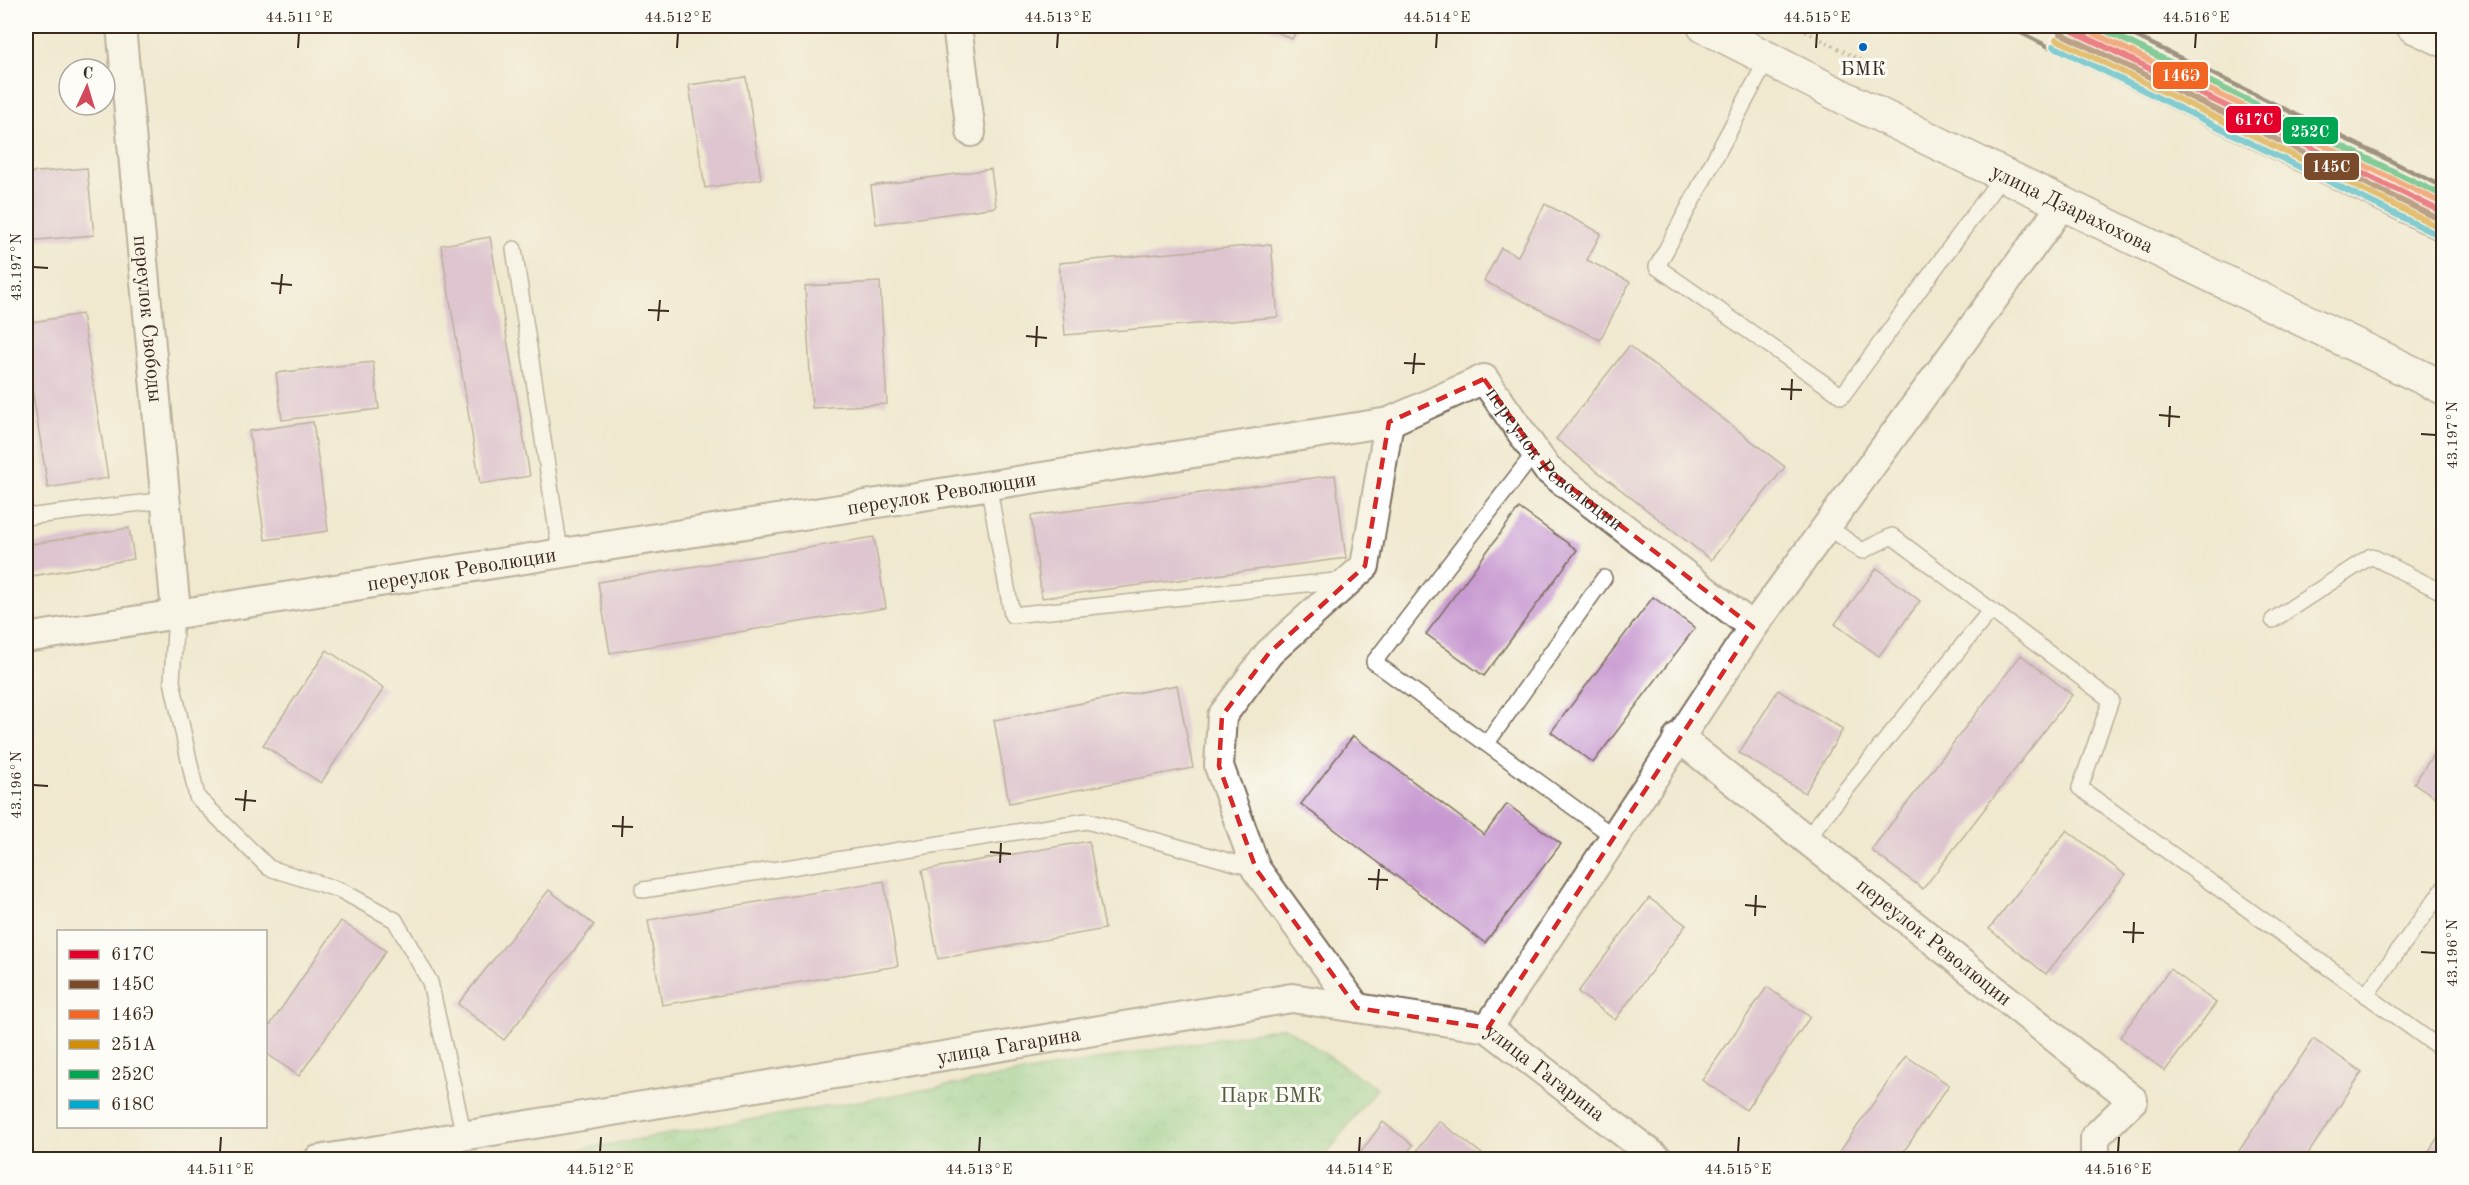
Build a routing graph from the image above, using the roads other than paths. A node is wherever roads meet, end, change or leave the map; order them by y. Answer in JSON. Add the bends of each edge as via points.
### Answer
{"nodes":[{"id":1,"x":121,"y":26,"type":"edge"},
{"id":2,"x":957,"y":26,"type":"edge"},
{"id":3,"x":1704,"y":26,"type":"edge"},
{"id":4,"x":2413,"y":26,"type":"edge"},
{"id":5,"x":2444,"y":40,"type":"edge"},
{"id":6,"x":1768,"y":58,"type":"junction"},
{"id":7,"x":971,"y":132,"type":"dead end"},
{"id":8,"x":2003,"y":175,"type":"junction"},
{"id":9,"x":2063,"y":204,"type":"junction"},
{"id":10,"x":514,"y":249,"type":"dead end"},
{"id":11,"x":2444,"y":388,"type":"edge"},
{"id":12,"x":1389,"y":422,"type":"junction"},
{"id":13,"x":1536,"y":451,"type":"junction"},
{"id":14,"x":988,"y":484,"type":"junction"},
{"id":15,"x":165,"y":500,"type":"junction"},
{"id":16,"x":26,"y":512,"type":"edge"},
{"id":17,"x":1827,"y":526,"type":"junction"},
{"id":18,"x":560,"y":552,"type":"junction"},
{"id":19,"x":1604,"y":578,"type":"dead end"},
{"id":20,"x":1350,"y":580,"type":"junction"},
{"id":21,"x":2444,"y":593,"type":"edge"},
{"id":22,"x":1991,"y":610,"type":"junction"},
{"id":23,"x":176,"y":612,"type":"junction"},
{"id":24,"x":2274,"y":620,"type":"dead end"},
{"id":25,"x":1753,"y":627,"type":"junction"},
{"id":26,"x":26,"y":638,"type":"edge"},
{"id":27,"x":1678,"y":736,"type":"junction"},
{"id":28,"x":1487,"y":743,"type":"junction"},
{"id":29,"x":1613,"y":836,"type":"junction"},
{"id":30,"x":1806,"y":839,"type":"junction"},
{"id":31,"x":1256,"y":869,"type":"junction"},
{"id":32,"x":2444,"y":888,"type":"edge"},
{"id":33,"x":643,"y":890,"type":"dead end"},
{"id":34,"x":2366,"y":995,"type":"junction"},
{"id":35,"x":1357,"y":1008,"type":"junction"},
{"id":36,"x":1488,"y":1028,"type":"junction"},
{"id":37,"x":2444,"y":1051,"type":"edge"},
{"id":38,"x":464,"y":1136,"type":"junction"},
{"id":39,"x":318,"y":1160,"type":"edge"},
{"id":40,"x":1659,"y":1160,"type":"edge"},
{"id":41,"x":2096,"y":1160,"type":"edge"}],
"edges":[{"from":1,"to":15,"type":"street","name":"переулок Свободы"},
{"from":2,"to":7,"type":"street"},
{"from":3,"to":6,"type":"street","name":"улица Дзарахохова"},
{"from":4,"to":5,"type":"street"},
{"from":6,"to":8,"type":"street","name":"улица Дзарахохова"},
{"from":6,"to":8,"type":"lane","via":[[1657,267],[1842,396]]},
{"from":8,"to":9,"type":"street","name":"улица Дзарахохова"},
{"from":9,"to":11,"type":"street","name":"улица Дзарахохова"},
{"from":9,"to":17,"type":"street"},
{"from":10,"to":18,"type":"lane"},
{"from":12,"to":13,"type":"street","name":"переулок Революции","via":[[1484,379]]},
{"from":12,"to":14,"type":"street","name":"переулок Революции"},
{"from":12,"to":20,"type":"street","via":[[1365,566]]},
{"from":13,"to":25,"type":"street","name":"переулок Революции","via":[[1547,469]]},
{"from":13,"to":28,"type":"lane","via":[[1374,662]]},
{"from":14,"to":18,"type":"street","name":"переулок Революции"},
{"from":14,"to":20,"type":"lane","via":[[1012,615]]},
{"from":15,"to":16,"type":"lane","via":[[26,517]]},
{"from":15,"to":23,"type":"street","name":"переулок Свободы"},
{"from":17,"to":22,"type":"lane","via":[[1862,551],[1892,536]]},
{"from":17,"to":25,"type":"street"},
{"from":18,"to":23,"type":"street","name":"переулок Революции"},
{"from":19,"to":28,"type":"lane"},
{"from":20,"to":31,"type":"street","via":[[1269,653],[1222,716],[1219,766]]},
{"from":21,"to":24,"type":"lane","via":[[2371,556]]},
{"from":22,"to":30,"type":"lane"},
{"from":22,"to":34,"type":"lane","via":[[2111,700],[2080,788]]},
{"from":23,"to":26,"type":"street","name":"переулок Революции"},
{"from":23,"to":38,"type":"lane","via":[[172,681],[197,797],[269,868],[340,890],[394,920],[430,982]]},
{"from":25,"to":27,"type":"street"},
{"from":27,"to":29,"type":"street"},
{"from":27,"to":30,"type":"street","name":"переулок Революции"},
{"from":28,"to":29,"type":"lane"},
{"from":29,"to":36,"type":"street"},
{"from":30,"to":41,"type":"street","name":"переулок Революции","via":[[2133,1100],[2096,1137]]},
{"from":31,"to":33,"type":"lane","via":[[1087,821]]},
{"from":31,"to":35,"type":"street"},
{"from":32,"to":34,"type":"lane"},
{"from":34,"to":37,"type":"lane"},
{"from":35,"to":36,"type":"street","name":"улица Гагарина"},
{"from":35,"to":38,"type":"street","name":"улица Гагарина","via":[[1292,998]]},
{"from":36,"to":40,"type":"street","name":"улица Гагарина"},
{"from":38,"to":39,"type":"street","name":"улица Гагарина"}]}
